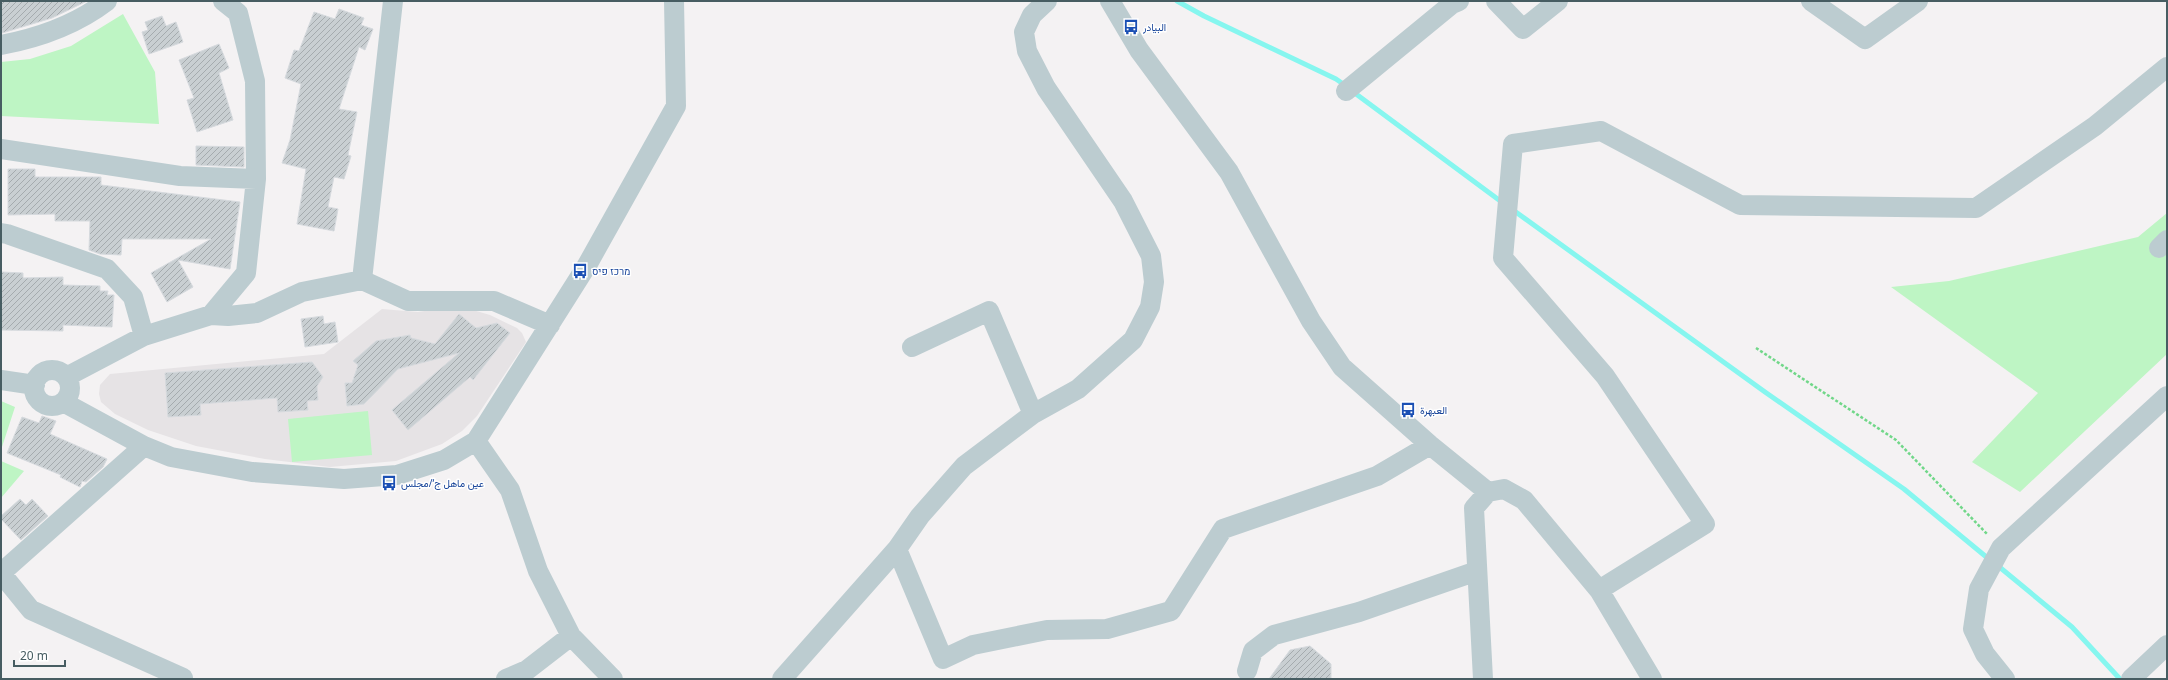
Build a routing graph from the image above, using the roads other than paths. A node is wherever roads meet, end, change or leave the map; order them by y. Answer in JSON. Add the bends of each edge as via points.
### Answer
{"nodes":[{"id":1,"x":108,"y":1,"type":"edge"},
{"id":2,"x":223,"y":1,"type":"edge"},
{"id":3,"x":393,"y":1,"type":"edge"},
{"id":4,"x":674,"y":1,"type":"edge"},
{"id":5,"x":1047,"y":1,"type":"edge"},
{"id":6,"x":1110,"y":1,"type":"edge"},
{"id":7,"x":1459,"y":1,"type":"edge"},
{"id":8,"x":1496,"y":1,"type":"edge"},
{"id":9,"x":1558,"y":1,"type":"edge"},
{"id":10,"x":1811,"y":1,"type":"edge"},
{"id":11,"x":1918,"y":1,"type":"edge"},
{"id":12,"x":241,"y":7,"type":"edge"},
{"id":13,"x":1,"y":45,"type":"edge"},
{"id":14,"x":2167,"y":67,"type":"edge"},
{"id":15,"x":1346,"y":91,"type":"dead end"},
{"id":16,"x":1,"y":149,"type":"edge"},
{"id":17,"x":256,"y":180,"type":"junction"},
{"id":18,"x":1,"y":234,"type":"edge"},
{"id":19,"x":362,"y":280,"type":"junction"},
{"id":20,"x":210,"y":315,"type":"junction"},
{"id":21,"x":550,"y":325,"type":"junction"},
{"id":22,"x":144,"y":336,"type":"junction"},
{"id":23,"x":912,"y":347,"type":"dead end"},
{"id":24,"x":66,"y":377,"type":"junction"},
{"id":25,"x":1,"y":380,"type":"edge"},
{"id":26,"x":35,"y":385,"type":"junction"},
{"id":27,"x":2167,"y":396,"type":"edge"},
{"id":28,"x":63,"y":402,"type":"junction"},
{"id":29,"x":1033,"y":414,"type":"junction"},
{"id":30,"x":476,"y":442,"type":"junction"},
{"id":31,"x":1430,"y":445,"type":"junction"},
{"id":32,"x":144,"y":446,"type":"junction"},
{"id":33,"x":1488,"y":492,"type":"junction"},
{"id":34,"x":897,"y":550,"type":"junction"},
{"id":35,"x":1477,"y":571,"type":"junction"},
{"id":36,"x":1,"y":573,"type":"edge"},
{"id":37,"x":1599,"y":590,"type":"junction"},
{"id":38,"x":571,"y":636,"type":"junction"},
{"id":39,"x":2167,"y":645,"type":"edge"},
{"id":40,"x":1246,"y":671,"type":"dead end"},
{"id":41,"x":184,"y":678,"type":"edge"},
{"id":42,"x":506,"y":679,"type":"edge"},
{"id":43,"x":613,"y":679,"type":"edge"},
{"id":44,"x":782,"y":679,"type":"edge"},
{"id":45,"x":1483,"y":679,"type":"edge"},
{"id":46,"x":1652,"y":679,"type":"edge"},
{"id":47,"x":2005,"y":679,"type":"edge"},
{"id":48,"x":2131,"y":679,"type":"edge"}],
"edges":[{"from":1,"to":13,"type":"street","via":[[91,14],[28,40]]},
{"from":2,"to":12,"type":"street"},
{"from":3,"to":19,"type":"street"},
{"from":4,"to":21,"type":"street","via":[[676,106],[586,267]]},
{"from":5,"to":29,"type":"street","via":[[1032,15],[1024,32],[1027,51],[1046,88],[1123,201],[1151,256],[1154,282],[1150,306],[1133,340],[1078,389]]},
{"from":6,"to":31,"type":"street","via":[[1139,50],[1229,172],[1307,314],[1342,367]]},
{"from":7,"to":15,"type":"street","via":[[1452,4]]},
{"from":8,"to":9,"type":"street","via":[[1523,29]]},
{"from":10,"to":11,"type":"street","via":[[1865,39]]},
{"from":12,"to":17,"type":"street","via":[[256,81]]},
{"from":14,"to":37,"type":"street","via":[[2095,126],[1976,208],[1740,205],[1600,131],[1513,144],[1503,258],[1605,376],[1705,524]]},
{"from":16,"to":17,"type":"street","via":[[180,176]]},
{"from":17,"to":20,"type":"street","via":[[246,272]]},
{"from":18,"to":22,"type":"street","via":[[107,269],[133,297]]},
{"from":19,"to":20,"type":"street","via":[[302,292],[257,313]]},
{"from":19,"to":21,"type":"street","via":[[408,301],[494,301]]},
{"from":20,"to":22,"type":"street"},
{"from":21,"to":30,"type":"street"},
{"from":22,"to":24,"type":"street"},
{"from":23,"to":29,"type":"street","via":[[989,311]]},
{"from":24,"to":26,"type":"street","via":[[51,370],[40,374]]},
{"from":24,"to":28,"type":"street","via":[[70,387]]},
{"from":25,"to":26,"type":"street"},
{"from":26,"to":28,"type":"street","via":[[37,396],[46,404]]},
{"from":27,"to":47,"type":"street","via":[[2001,548],[1979,589],[1973,629],[1985,654]]},
{"from":28,"to":32,"type":"street"},
{"from":29,"to":34,"type":"street","via":[[964,466],[920,516]]},
{"from":30,"to":32,"type":"street","via":[[444,460],[397,475],[344,479],[252,472],[171,457]]},
{"from":30,"to":38,"type":"street","via":[[510,490],[538,572]]},
{"from":31,"to":33,"type":"street"},
{"from":31,"to":34,"type":"street","via":[[1377,476],[1224,529],[1171,611],[1107,629],[1047,630],[973,645],[943,659]]},
{"from":32,"to":36,"type":"street"},
{"from":33,"to":35,"type":"street","via":[[1474,508]]},
{"from":33,"to":37,"type":"street","via":[[1504,489],[1524,500]]},
{"from":34,"to":44,"type":"street"},
{"from":35,"to":40,"type":"street","via":[[1359,612],[1274,635],[1254,651]]},
{"from":35,"to":45,"type":"street"},
{"from":36,"to":41,"type":"street","via":[[31,610]]},
{"from":37,"to":46,"type":"street"},
{"from":38,"to":42,"type":"street","via":[[527,670]]},
{"from":38,"to":43,"type":"street"},
{"from":39,"to":48,"type":"street"}]}
